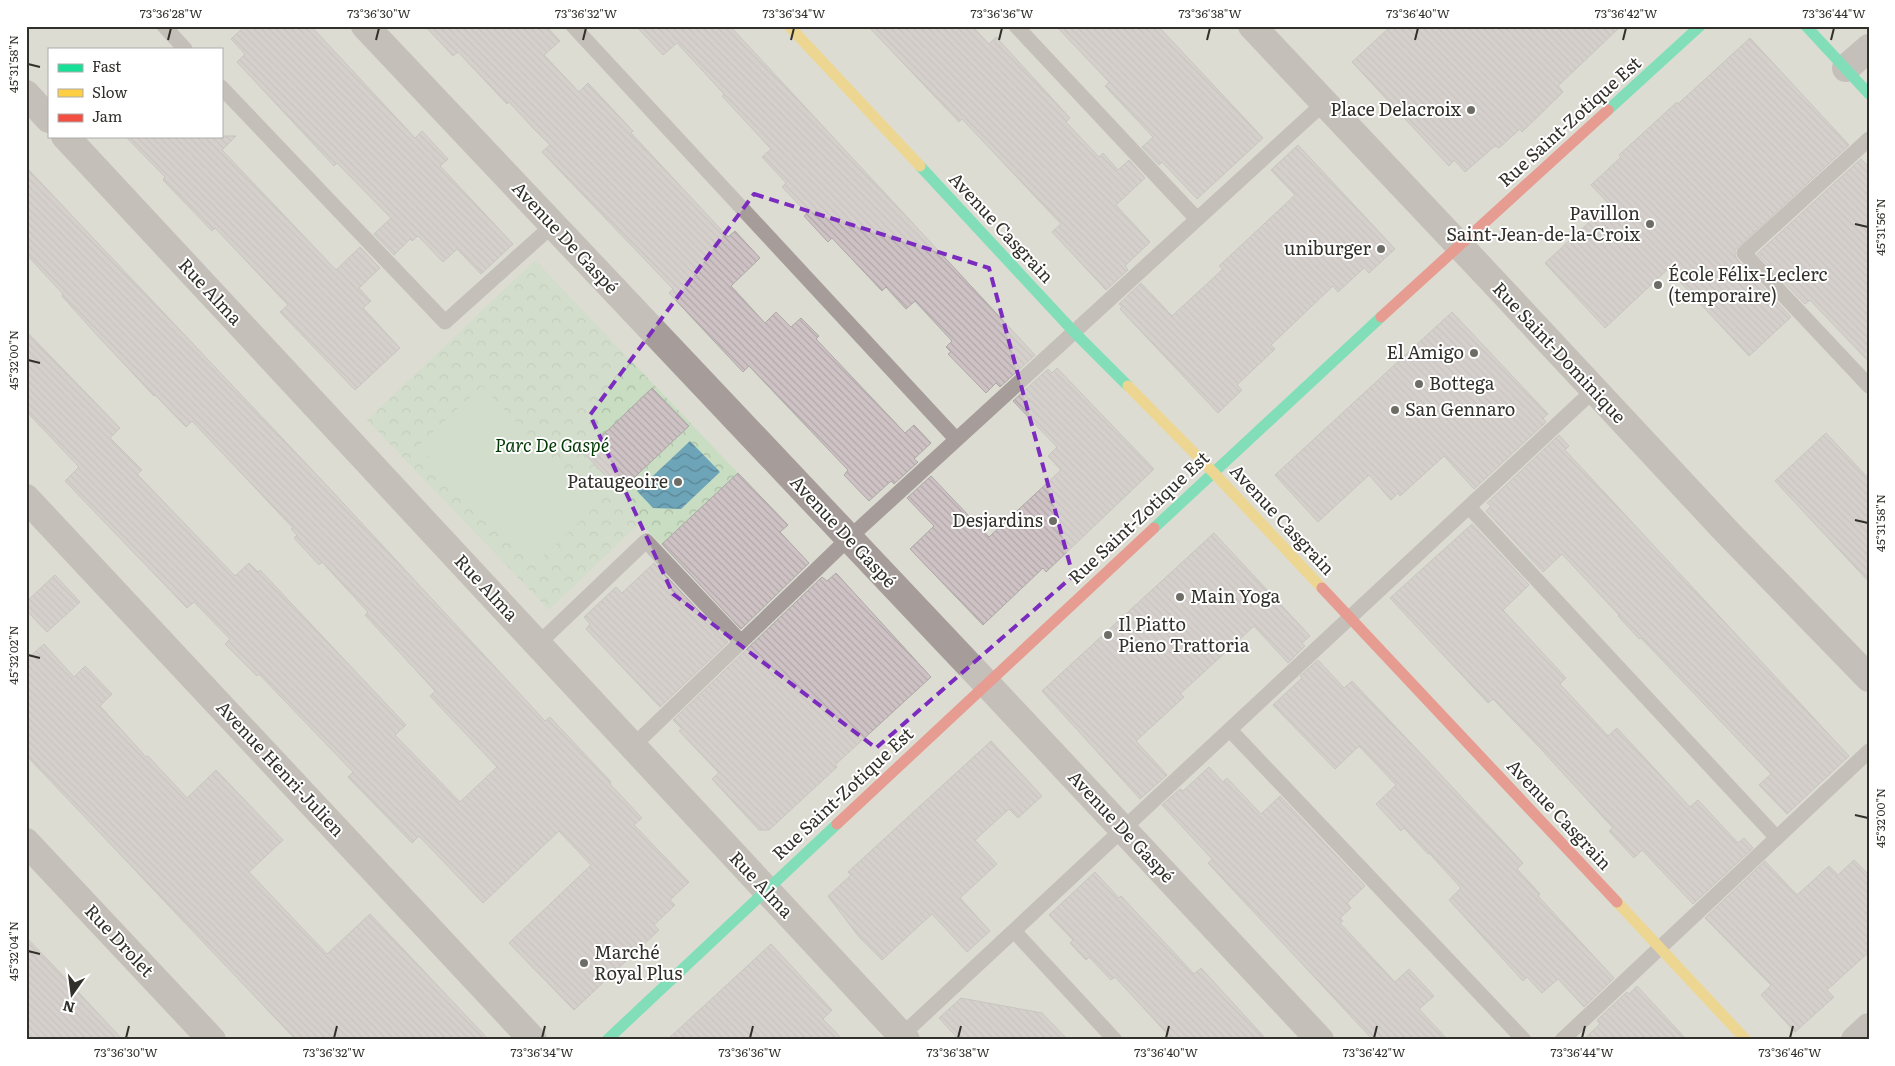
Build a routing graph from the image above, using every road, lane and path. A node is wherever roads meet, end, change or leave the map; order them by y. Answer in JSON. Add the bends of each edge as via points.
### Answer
{"nodes":[{"id":1,"x":164,"y":26,"type":"edge"},
{"id":2,"x":365,"y":26,"type":"edge"},
{"id":3,"x":573,"y":26,"type":"edge"},
{"id":4,"x":789,"y":26,"type":"edge"},
{"id":5,"x":1016,"y":26,"type":"edge"},
{"id":6,"x":1252,"y":26,"type":"edge"},
{"id":7,"x":1700,"y":26,"type":"edge"},
{"id":8,"x":1806,"y":26,"type":"edge"},
{"id":9,"x":184,"y":48,"type":"edge"},
{"id":10,"x":1869,"y":48,"type":"edge"},
{"id":11,"x":1846,"y":68,"type":"junction"},
{"id":12,"x":222,"y":88,"type":"edge"},
{"id":13,"x":26,"y":94,"type":"edge"},
{"id":14,"x":1869,"y":94,"type":"edge"},
{"id":15,"x":1324,"y":103,"type":"junction"},
{"id":16,"x":48,"y":118,"type":"edge"},
{"id":17,"x":67,"y":138,"type":"edge"},
{"id":18,"x":1869,"y":139,"type":"edge"},
{"id":19,"x":1197,"y":219,"type":"junction"},
{"id":20,"x":553,"y":225,"type":"junction"},
{"id":21,"x":1459,"y":245,"type":"junction"},
{"id":22,"x":1074,"y":332,"type":"junction"},
{"id":23,"x":1869,"y":386,"type":"edge"},
{"id":24,"x":1594,"y":390,"type":"junction"},
{"id":25,"x":956,"y":439,"type":"junction"},
{"id":26,"x":1213,"y":472,"type":"junction"},
{"id":27,"x":26,"y":498,"type":"edge"},
{"id":28,"x":1469,"y":507,"type":"junction"},
{"id":29,"x":849,"y":538,"type":"junction"},
{"id":30,"x":1350,"y":618,"type":"junction"},
{"id":31,"x":741,"y":642,"type":"junction"},
{"id":32,"x":538,"y":644,"type":"junction"},
{"id":33,"x":1869,"y":678,"type":"edge"},
{"id":34,"x":987,"y":684,"type":"junction"},
{"id":35,"x":1230,"y":730,"type":"junction"},
{"id":36,"x":633,"y":746,"type":"junction"},
{"id":37,"x":1869,"y":751,"type":"edge"},
{"id":38,"x":1123,"y":830,"type":"junction"},
{"id":39,"x":1777,"y":838,"type":"junction"},
{"id":40,"x":26,"y":842,"type":"edge"},
{"id":41,"x":766,"y":890,"type":"junction"},
{"id":42,"x":1014,"y":931,"type":"junction"},
{"id":43,"x":1659,"y":947,"type":"junction"},
{"id":44,"x":1869,"y":1027,"type":"edge"},
{"id":45,"x":904,"y":1038,"type":"edge"},
{"id":46,"x":212,"y":1040,"type":"edge"},
{"id":47,"x":533,"y":1040,"type":"edge"},
{"id":48,"x":607,"y":1040,"type":"edge"},
{"id":49,"x":1115,"y":1040,"type":"edge"},
{"id":50,"x":1320,"y":1040,"type":"edge"},
{"id":51,"x":1524,"y":1040,"type":"edge"},
{"id":52,"x":1562,"y":1040,"type":"edge"},
{"id":53,"x":1746,"y":1040,"type":"edge"},
{"id":54,"x":1856,"y":1040,"type":"edge"}],
"edges":[{"from":1,"to":9,"type":"lane"},
{"from":2,"to":20,"type":"street","name":"Avenue De Gaspé"},
{"from":3,"to":25,"type":"lane"},
{"from":4,"to":22,"type":"street","name":"Avenue Casgrain"},
{"from":5,"to":19,"type":"lane"},
{"from":6,"to":15,"type":"street","name":"Rue Saint-Dominique"},
{"from":7,"to":21,"type":"street","name":"Rue Saint-Zotique Est"},
{"from":8,"to":11,"type":"street"},
{"from":10,"to":11,"type":"street"},
{"from":11,"to":14,"type":"street"},
{"from":12,"to":20,"type":"lane","via":[[445,322]]},
{"from":13,"to":16,"type":"street"},
{"from":15,"to":19,"type":"lane"},
{"from":15,"to":21,"type":"street","name":"Rue Saint-Dominique"},
{"from":17,"to":32,"type":"street","name":"Rue Alma"},
{"from":18,"to":23,"type":"lane","via":[[1744,253]]},
{"from":19,"to":22,"type":"lane"},
{"from":20,"to":29,"type":"street","name":"Avenue De Gaspé"},
{"from":21,"to":24,"type":"street","name":"Rue Saint-Dominique"},
{"from":21,"to":26,"type":"street","name":"Rue Saint-Zotique Est"},
{"from":22,"to":25,"type":"lane"},
{"from":22,"to":26,"type":"street","name":"Avenue Casgrain"},
{"from":24,"to":28,"type":"lane"},
{"from":24,"to":33,"type":"street","name":"Rue Saint-Dominique"},
{"from":25,"to":29,"type":"lane"},
{"from":26,"to":30,"type":"street","name":"Avenue Casgrain"},
{"from":26,"to":34,"type":"street","name":"Rue Saint-Zotique Est"},
{"from":27,"to":47,"type":"street","name":"Avenue Henri-Julien"},
{"from":28,"to":30,"type":"lane"},
{"from":28,"to":39,"type":"lane"},
{"from":29,"to":31,"type":"lane"},
{"from":29,"to":34,"type":"street","name":"Avenue De Gaspé"},
{"from":30,"to":35,"type":"lane"},
{"from":30,"to":43,"type":"street","name":"Avenue Casgrain"},
{"from":31,"to":32,"type":"lane","via":[[646,541]]},
{"from":31,"to":36,"type":"lane"},
{"from":32,"to":36,"type":"street","name":"Rue Alma"},
{"from":34,"to":38,"type":"street","name":"Avenue De Gaspé"},
{"from":34,"to":41,"type":"street","name":"Rue Saint-Zotique Est"},
{"from":35,"to":38,"type":"lane"},
{"from":35,"to":51,"type":"lane"},
{"from":36,"to":41,"type":"street","name":"Rue Alma"},
{"from":37,"to":39,"type":"lane"},
{"from":38,"to":42,"type":"lane"},
{"from":38,"to":50,"type":"street","name":"Avenue De Gaspé"},
{"from":39,"to":43,"type":"lane"},
{"from":40,"to":46,"type":"street","name":"Rue Drolet"},
{"from":41,"to":45,"type":"street","name":"Rue Alma"},
{"from":41,"to":48,"type":"street","name":"Rue Saint-Zotique Est"},
{"from":42,"to":45,"type":"lane"},
{"from":42,"to":49,"type":"lane"},
{"from":43,"to":52,"type":"lane"},
{"from":43,"to":53,"type":"street","name":"Avenue Casgrain"},
{"from":44,"to":54,"type":"street"}]}
